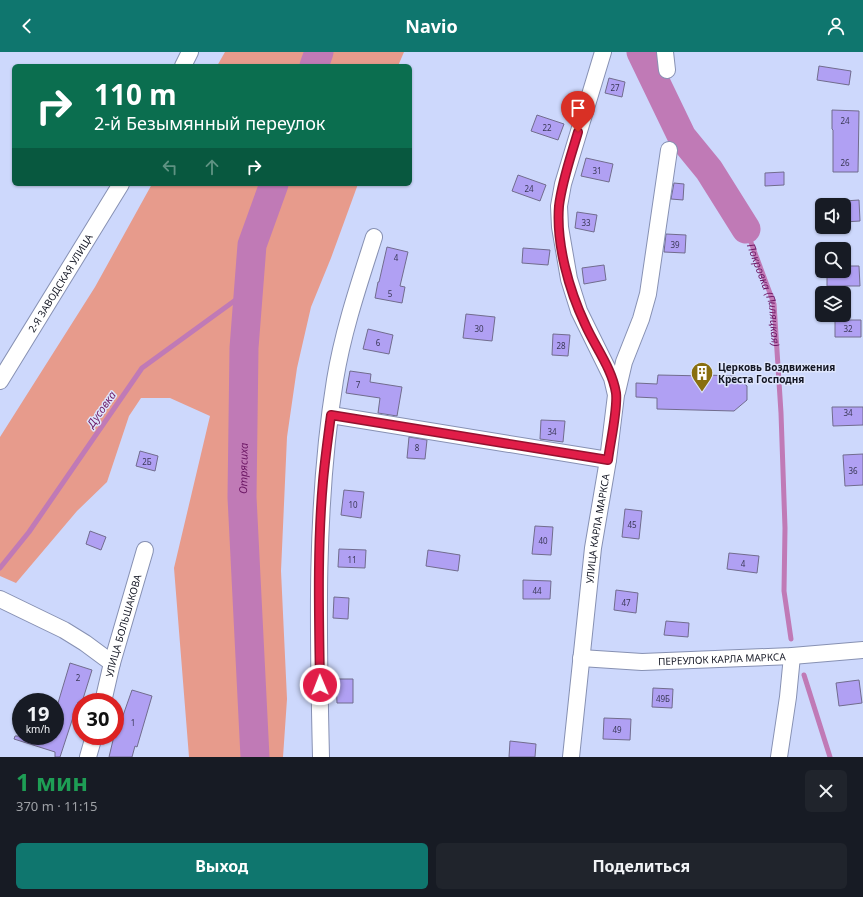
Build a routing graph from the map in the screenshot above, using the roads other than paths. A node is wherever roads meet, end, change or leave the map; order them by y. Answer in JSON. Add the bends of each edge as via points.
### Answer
{"nodes":[{"id":1,"x":190,"y":52,"type":"edge"},
{"id":2,"x":603,"y":52,"type":"edge"},
{"id":3,"x":665,"y":52,"type":"edge"},
{"id":4,"x":184,"y":64,"type":"edge"},
{"id":5,"x":667,"y":70,"type":"dead end"},
{"id":6,"x":668,"y":150,"type":"dead end"},
{"id":7,"x":120,"y":186,"type":"edge"},
{"id":8,"x":374,"y":237,"type":"dead end"},
{"id":9,"x":0,"y":381,"type":"edge"},
{"id":10,"x":616,"y":395,"type":"junction"},
{"id":11,"x":331,"y":415,"type":"junction"},
{"id":12,"x":608,"y":460,"type":"junction"},
{"id":13,"x":146,"y":550,"type":"dead end"},
{"id":14,"x":0,"y":599,"type":"edge"},
{"id":15,"x":863,"y":650,"type":"edge"},
{"id":16,"x":792,"y":656,"type":"junction"},
{"id":17,"x":581,"y":658,"type":"junction"},
{"id":18,"x":112,"y":663,"type":"junction"},
{"id":19,"x":105,"y":693,"type":"edge"},
{"id":20,"x":91,"y":745,"type":"edge"},
{"id":21,"x":88,"y":757,"type":"edge"},
{"id":22,"x":321,"y":757,"type":"edge"},
{"id":23,"x":571,"y":757,"type":"edge"},
{"id":24,"x":779,"y":757,"type":"edge"}],
"edges":[{"from":1,"to":4,"type":"street"},
{"from":2,"to":10,"type":"street","name":"УЛИЦА КАРЛА МАРКСА","via":[[563,184],[559,206],[568,279],[589,334],[612,378]]},
{"from":3,"to":5,"type":"street"},
{"from":6,"to":10,"type":"street","via":[[648,294],[624,362]]},
{"from":7,"to":9,"type":"street","name":"2-Я ЗАВОДСКАЯ УЛИЦА"},
{"from":8,"to":11,"type":"street","via":[[352,306],[335,379]]},
{"from":10,"to":12,"type":"street","name":"УЛИЦА КАРЛА МАРКСА"},
{"from":11,"to":12,"type":"street"},
{"from":11,"to":22,"type":"street","via":[[323,482],[320,543]]},
{"from":12,"to":17,"type":"street","name":"УЛИЦА КАРЛА МАРКСА","via":[[593,548]]},
{"from":13,"to":18,"type":"street","name":"УЛИЦА БОЛЬШАКОВА"},
{"from":14,"to":18,"type":"street","via":[[64,630]]},
{"from":15,"to":16,"type":"street","name":"ПЕРЕУЛОК КАРЛА МАРКСА"},
{"from":16,"to":17,"type":"street","name":"ПЕРЕУЛОК КАРЛА МАРКСА","via":[[642,662]]},
{"from":16,"to":24,"type":"street"},
{"from":17,"to":23,"type":"street","name":"УЛИЦА КАРЛА МАРКСА"},
{"from":18,"to":19,"type":"street","name":"УЛИЦА БОЛЬШАКОВА"},
{"from":20,"to":21,"type":"street"}]}
